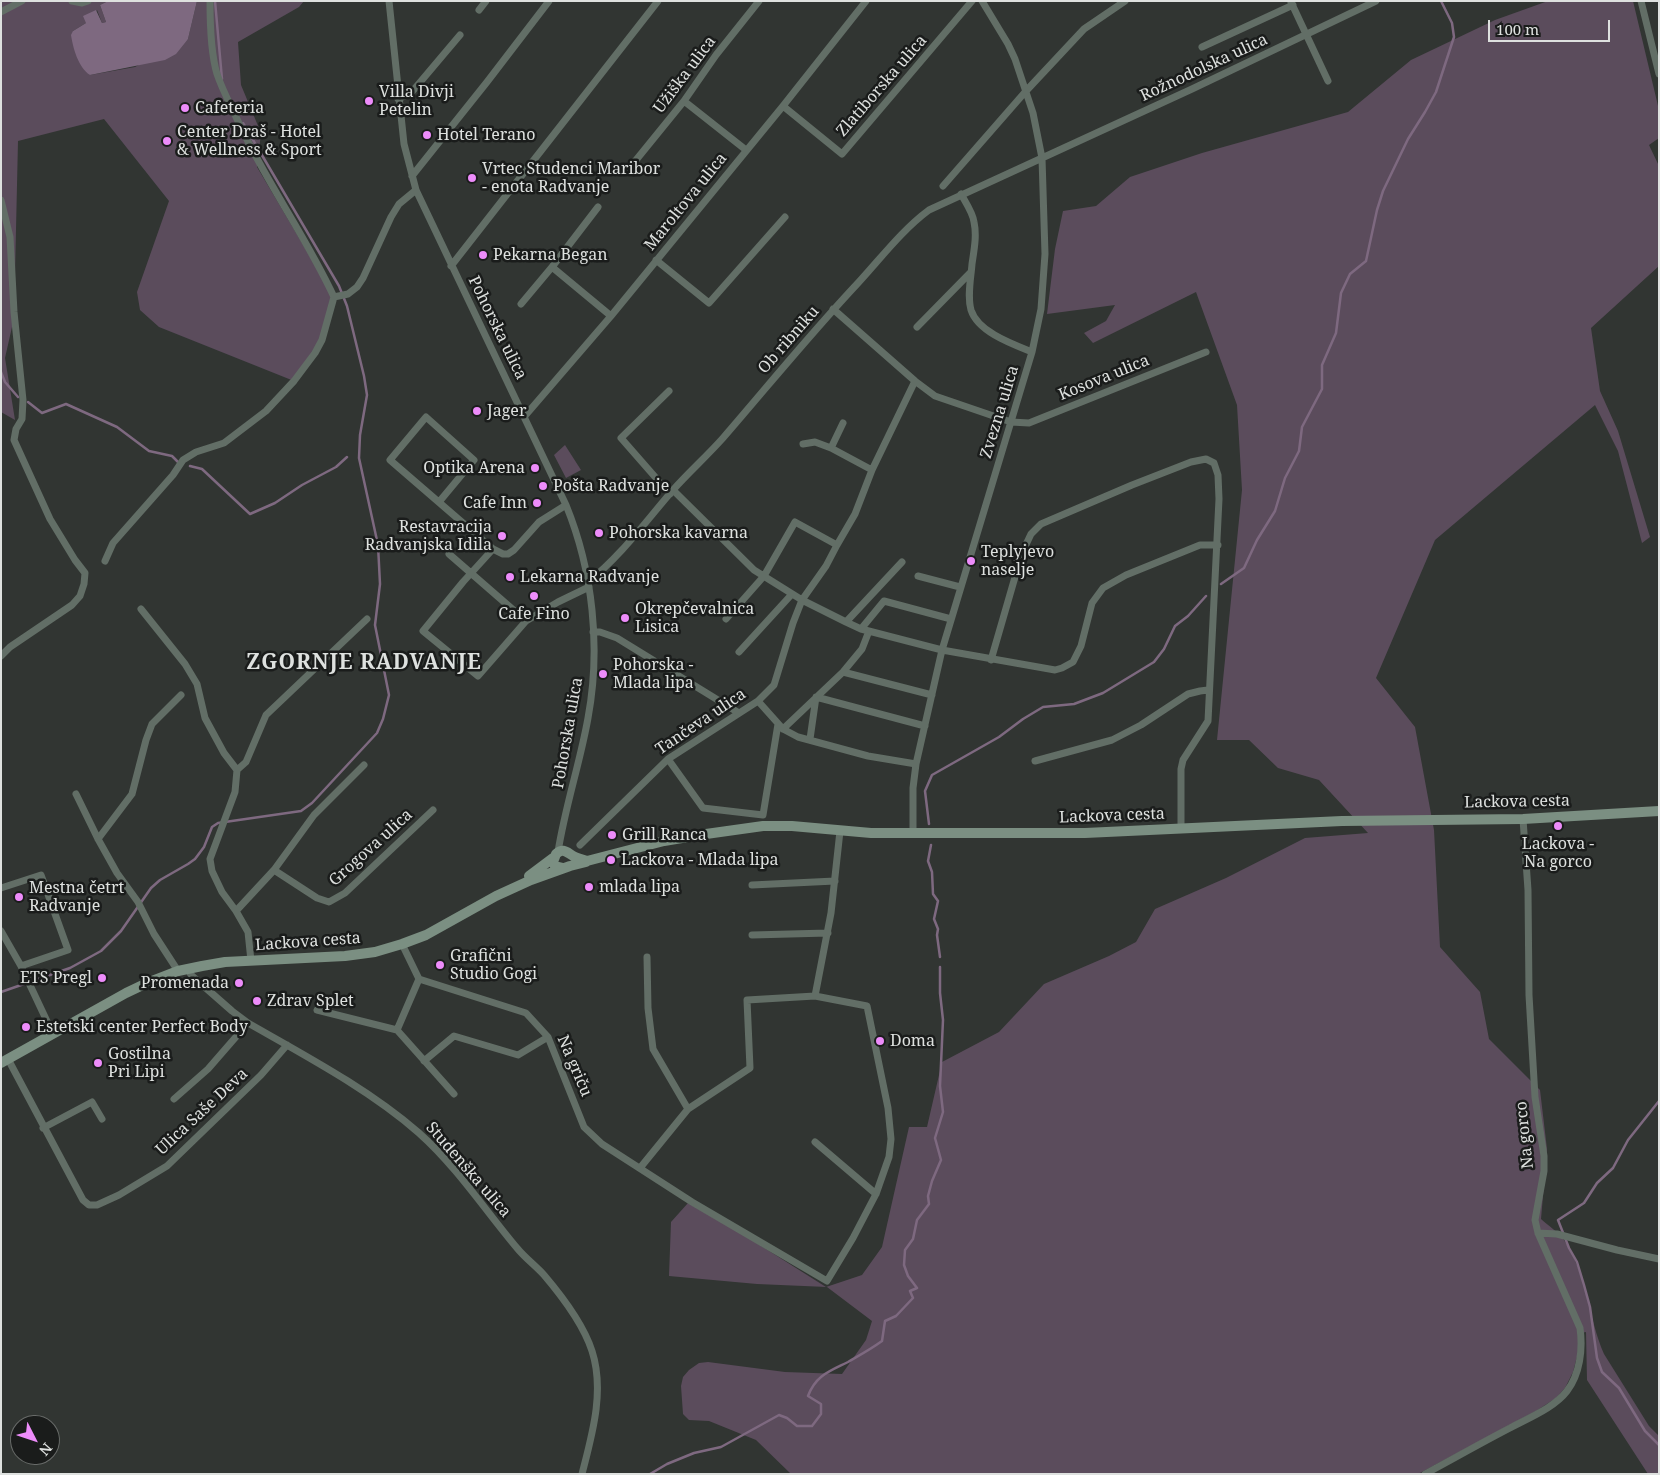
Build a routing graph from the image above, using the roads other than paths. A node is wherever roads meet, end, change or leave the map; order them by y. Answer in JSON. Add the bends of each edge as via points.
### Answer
{"nodes":[{"id":1,"x":22,"y":1,"type":"edge"},
{"id":2,"x":72,"y":1,"type":"edge"},
{"id":3,"x":88,"y":1,"type":"edge"},
{"id":4,"x":210,"y":1,"type":"edge"},
{"id":5,"x":389,"y":1,"type":"edge"},
{"id":6,"x":486,"y":1,"type":"edge"},
{"id":7,"x":549,"y":1,"type":"edge"},
{"id":8,"x":658,"y":1,"type":"edge"},
{"id":9,"x":759,"y":1,"type":"edge"},
{"id":10,"x":866,"y":1,"type":"edge"},
{"id":11,"x":972,"y":1,"type":"edge"},
{"id":12,"x":982,"y":1,"type":"edge"},
{"id":13,"x":1125,"y":1,"type":"edge"},
{"id":14,"x":1376,"y":1,"type":"edge"},
{"id":15,"x":1640,"y":1,"type":"edge"},
{"id":16,"x":1292,"y":3,"type":"edge"},
{"id":17,"x":479,"y":10,"type":"dead end"},
{"id":18,"x":1,"y":12,"type":"edge"},
{"id":19,"x":1307,"y":34,"type":"junction"},
{"id":20,"x":460,"y":35,"type":"dead end"},
{"id":21,"x":1202,"y":48,"type":"dead end"},
{"id":22,"x":1659,"y":74,"type":"edge"},
{"id":23,"x":1328,"y":82,"type":"dead end"},
{"id":24,"x":1026,"y":91,"type":"junction"},
{"id":25,"x":398,"y":99,"type":"junction"},
{"id":26,"x":684,"y":101,"type":"junction"},
{"id":27,"x":783,"y":106,"type":"junction"},
{"id":28,"x":746,"y":150,"type":"junction"},
{"id":29,"x":1042,"y":158,"type":"junction"},
{"id":30,"x":632,"y":165,"type":"dead end"},
{"id":31,"x":412,"y":176,"type":"junction"},
{"id":32,"x":943,"y":186,"type":"dead end"},
{"id":33,"x":416,"y":190,"type":"junction"},
{"id":34,"x":961,"y":194,"type":"junction"},
{"id":35,"x":1,"y":200,"type":"edge"},
{"id":36,"x":598,"y":207,"type":"dead end"},
{"id":37,"x":785,"y":217,"type":"dead end"},
{"id":38,"x":656,"y":260,"type":"junction"},
{"id":39,"x":451,"y":266,"type":"junction"},
{"id":40,"x":552,"y":268,"type":"junction"},
{"id":41,"x":971,"y":272,"type":"junction"},
{"id":42,"x":336,"y":297,"type":"junction"},
{"id":43,"x":521,"y":304,"type":"dead end"},
{"id":44,"x":834,"y":309,"type":"junction"},
{"id":45,"x":611,"y":316,"type":"junction"},
{"id":46,"x":918,"y":327,"type":"dead end"},
{"id":47,"x":1032,"y":352,"type":"junction"},
{"id":48,"x":1206,"y":352,"type":"dead end"},
{"id":49,"x":915,"y":381,"type":"junction"},
{"id":50,"x":669,"y":391,"type":"dead end"},
{"id":51,"x":524,"y":417,"type":"junction"},
{"id":52,"x":1011,"y":422,"type":"junction"},
{"id":53,"x":843,"y":423,"type":"dead end"},
{"id":54,"x":803,"y":444,"type":"dead end"},
{"id":55,"x":831,"y":448,"type":"junction"},
{"id":56,"x":872,"y":470,"type":"junction"},
{"id":57,"x":672,"y":492,"type":"junction"},
{"id":58,"x":439,"y":502,"type":"junction"},
{"id":59,"x":566,"y":506,"type":"junction"},
{"id":60,"x":837,"y":544,"type":"junction"},
{"id":61,"x":1218,"y":545,"type":"junction"},
{"id":62,"x":493,"y":549,"type":"junction"},
{"id":63,"x":449,"y":554,"type":"dead end"},
{"id":64,"x":105,"y":560,"type":"dead end"},
{"id":65,"x":902,"y":562,"type":"dead end"},
{"id":66,"x":471,"y":573,"type":"junction"},
{"id":67,"x":764,"y":576,"type":"junction"},
{"id":68,"x":918,"y":576,"type":"dead end"},
{"id":69,"x":588,"y":584,"type":"junction"},
{"id":70,"x":960,"y":587,"type":"junction"},
{"id":71,"x":792,"y":594,"type":"junction"},
{"id":72,"x":802,"y":600,"type":"junction"},
{"id":73,"x":141,"y":609,"type":"dead end"},
{"id":74,"x":367,"y":619,"type":"dead end"},
{"id":75,"x":726,"y":619,"type":"dead end"},
{"id":76,"x":951,"y":619,"type":"junction"},
{"id":77,"x":526,"y":621,"type":"junction"},
{"id":78,"x":846,"y":622,"type":"junction"},
{"id":79,"x":860,"y":629,"type":"junction"},
{"id":80,"x":868,"y":631,"type":"junction"},
{"id":81,"x":593,"y":632,"type":"junction"},
{"id":82,"x":942,"y":650,"type":"junction"},
{"id":83,"x":739,"y":652,"type":"dead end"},
{"id":84,"x":1,"y":656,"type":"edge"},
{"id":85,"x":991,"y":660,"type":"junction"},
{"id":86,"x":842,"y":672,"type":"junction"},
{"id":87,"x":1208,"y":690,"type":"junction"},
{"id":88,"x":181,"y":695,"type":"dead end"},
{"id":89,"x":932,"y":695,"type":"junction"},
{"id":90,"x":816,"y":697,"type":"junction"},
{"id":91,"x":758,"y":701,"type":"junction"},
{"id":92,"x":739,"y":713,"type":"junction"},
{"id":93,"x":780,"y":726,"type":"junction"},
{"id":94,"x":925,"y":726,"type":"junction"},
{"id":95,"x":810,"y":739,"type":"junction"},
{"id":96,"x":668,"y":759,"type":"junction"},
{"id":97,"x":1035,"y":761,"type":"dead end"},
{"id":98,"x":916,"y":764,"type":"junction"},
{"id":99,"x":364,"y":765,"type":"dead end"},
{"id":100,"x":237,"y":770,"type":"junction"},
{"id":101,"x":76,"y":794,"type":"dead end"},
{"id":102,"x":433,"y":810,"type":"dead end"},
{"id":103,"x":1659,"y":811,"type":"edge"},
{"id":104,"x":1523,"y":819,"type":"junction"},
{"id":105,"x":1181,"y":828,"type":"junction"},
{"id":106,"x":840,"y":831,"type":"junction"},
{"id":107,"x":913,"y":833,"type":"junction"},
{"id":108,"x":98,"y":839,"type":"junction"},
{"id":109,"x":580,"y":844,"type":"dead end"},
{"id":110,"x":564,"y":858,"type":"junction"},
{"id":111,"x":274,"y":870,"type":"junction"},
{"id":112,"x":835,"y":881,"type":"junction"},
{"id":113,"x":752,"y":885,"type":"dead end"},
{"id":114,"x":1,"y":888,"type":"edge"},
{"id":115,"x":236,"y":911,"type":"junction"},
{"id":116,"x":1,"y":931,"type":"edge"},
{"id":117,"x":828,"y":933,"type":"junction"},
{"id":118,"x":752,"y":934,"type":"dead end"},
{"id":119,"x":402,"y":944,"type":"junction"},
{"id":120,"x":647,"y":957,"type":"dead end"},
{"id":121,"x":250,"y":961,"type":"junction"},
{"id":122,"x":21,"y":966,"type":"junction"},
{"id":123,"x":183,"y":970,"type":"junction"},
{"id":124,"x":419,"y":979,"type":"junction"},
{"id":125,"x":815,"y":996,"type":"junction"},
{"id":126,"x":317,"y":1010,"type":"dead end"},
{"id":127,"x":248,"y":1023,"type":"junction"},
{"id":128,"x":398,"y":1030,"type":"junction"},
{"id":129,"x":53,"y":1034,"type":"junction"},
{"id":130,"x":548,"y":1037,"type":"junction"},
{"id":131,"x":287,"y":1045,"type":"junction"},
{"id":132,"x":424,"y":1060,"type":"junction"},
{"id":133,"x":4,"y":1061,"type":"edge"},
{"id":134,"x":454,"y":1094,"type":"dead end"},
{"id":135,"x":174,"y":1099,"type":"dead end"},
{"id":136,"x":688,"y":1110,"type":"junction"},
{"id":137,"x":102,"y":1119,"type":"dead end"},
{"id":138,"x":43,"y":1128,"type":"junction"},
{"id":139,"x":815,"y":1142,"type":"dead end"},
{"id":140,"x":640,"y":1168,"type":"junction"},
{"id":141,"x":876,"y":1194,"type":"junction"},
{"id":142,"x":1538,"y":1233,"type":"junction"},
{"id":143,"x":1659,"y":1259,"type":"edge"},
{"id":144,"x":582,"y":1474,"type":"edge"},
{"id":145,"x":1425,"y":1474,"type":"edge"}],
"edges":[{"from":1,"to":18,"type":"street"},
{"from":2,"to":3,"type":"street"},
{"from":4,"to":42,"type":"street","via":[[214,61],[224,92],[243,133]]},
{"from":5,"to":25,"type":"street","name":"Pohorska ulica"},
{"from":6,"to":17,"type":"street"},
{"from":7,"to":31,"type":"street"},
{"from":8,"to":39,"type":"street"},
{"from":9,"to":26,"type":"street","name":"Užiška ulica"},
{"from":10,"to":27,"type":"street","name":"Maroltova ulica"},
{"from":11,"to":27,"type":"street","name":"Zlatiborska ulica","via":[[842,154]]},
{"from":12,"to":24,"type":"street","name":"Zvezna ulica","via":[[1008,44]]},
{"from":13,"to":24,"type":"street","via":[[1084,29]]},
{"from":14,"to":19,"type":"street","name":"Rožnodolska ulica"},
{"from":15,"to":22,"type":"street"},
{"from":16,"to":19,"type":"street"},
{"from":16,"to":21,"type":"street"},
{"from":19,"to":23,"type":"street"},
{"from":19,"to":29,"type":"street","name":"Rožnodolska ulica"},
{"from":20,"to":25,"type":"street","via":[[411,93]]},
{"from":24,"to":29,"type":"street","name":"Zvezna ulica"},
{"from":24,"to":32,"type":"street"},
{"from":25,"to":31,"type":"street","name":"Pohorska ulica"},
{"from":26,"to":28,"type":"street"},
{"from":26,"to":30,"type":"street","name":"Užiška ulica"},
{"from":27,"to":28,"type":"street","name":"Maroltova ulica"},
{"from":28,"to":38,"type":"street","name":"Maroltova ulica"},
{"from":29,"to":34,"type":"street","name":"Ob ribniku"},
{"from":29,"to":47,"type":"street","name":"Zvezna ulica","via":[[1045,254],[1041,309]]},
{"from":31,"to":33,"type":"street","name":"Pohorska ulica"},
{"from":33,"to":39,"type":"street","name":"Pohorska ulica"},
{"from":33,"to":42,"type":"street","via":[[399,204],[391,217],[357,287]]},
{"from":34,"to":41,"type":"street","via":[[974,220]]},
{"from":34,"to":44,"type":"street","name":"Ob ribniku","via":[[914,221]]},
{"from":35,"to":84,"type":"street","via":[[10,237],[23,400],[22,420],[14,440],[50,519],[85,573],[80,596],[72,604]]},
{"from":36,"to":40,"type":"street"},
{"from":37,"to":38,"type":"street","via":[[709,303]]},
{"from":38,"to":45,"type":"street","name":"Maroltova ulica"},
{"from":39,"to":51,"type":"street","name":"Pohorska ulica"},
{"from":40,"to":43,"type":"street"},
{"from":40,"to":45,"type":"street"},
{"from":41,"to":46,"type":"street"},
{"from":41,"to":47,"type":"street","via":[[969,299],[976,320],[1009,343]]},
{"from":42,"to":64,"type":"street","via":[[322,340],[294,381],[266,411],[224,443],[183,460],[113,543]]},
{"from":44,"to":49,"type":"street"},
{"from":44,"to":57,"type":"street","name":"Ob ribniku"},
{"from":45,"to":51,"type":"street","name":"Maroltova ulica"},
{"from":47,"to":52,"type":"street","name":"Zvezna ulica"},
{"from":48,"to":52,"type":"street","name":"Kosova ulica","via":[[1029,422]]},
{"from":49,"to":52,"type":"street","via":[[935,396]]},
{"from":49,"to":56,"type":"street","name":"Tančeva ulica"},
{"from":50,"to":57,"type":"street","via":[[621,438]]},
{"from":51,"to":59,"type":"street","name":"Pohorska ulica"},
{"from":52,"to":70,"type":"street","name":"Zvezna ulica"},
{"from":53,"to":55,"type":"street"},
{"from":54,"to":55,"type":"street","via":[[815,442]]},
{"from":55,"to":56,"type":"street"},
{"from":56,"to":60,"type":"street","name":"Tančeva ulica","via":[[855,514]]},
{"from":57,"to":67,"type":"street"},
{"from":57,"to":69,"type":"street","name":"Ob ribniku"},
{"from":58,"to":58,"type":"street","via":[[474,460],[426,417],[390,460]]},
{"from":58,"to":62,"type":"street"},
{"from":59,"to":62,"type":"street","via":[[539,522],[508,554]]},
{"from":59,"to":69,"type":"street","name":"Pohorska ulica"},
{"from":60,"to":67,"type":"street","via":[[795,522]]},
{"from":60,"to":72,"type":"street","name":"Tančeva ulica"},
{"from":61,"to":85,"type":"street","via":[[1200,545],[1126,575],[1103,588],[1092,603],[1081,646],[1072,662],[1062,668],[1055,670]]},
{"from":61,"to":85,"type":"street","via":[[1218,475],[1214,463],[1206,459],[1132,484],[1041,524],[1030,534],[1022,552]]},
{"from":61,"to":87,"type":"street"},
{"from":62,"to":66,"type":"street"},
{"from":63,"to":66,"type":"street"},
{"from":65,"to":78,"type":"street"},
{"from":66,"to":77,"type":"street"},
{"from":66,"to":77,"type":"street","via":[[423,631],[478,676]]},
{"from":67,"to":71,"type":"street"},
{"from":67,"to":75,"type":"street"},
{"from":68,"to":70,"type":"street"},
{"from":69,"to":77,"type":"street"},
{"from":69,"to":81,"type":"street","name":"Pohorska ulica"},
{"from":70,"to":76,"type":"street","name":"Zvezna ulica"},
{"from":71,"to":72,"type":"street"},
{"from":71,"to":83,"type":"street"},
{"from":72,"to":78,"type":"street"},
{"from":72,"to":91,"type":"street","name":"Tančeva ulica","via":[[774,685]]},
{"from":73,"to":100,"type":"street","via":[[197,684],[206,718]]},
{"from":74,"to":100,"type":"street","via":[[266,715],[246,762]]},
{"from":76,"to":79,"type":"street","via":[[884,602]]},
{"from":76,"to":82,"type":"street","name":"Zvezna ulica"},
{"from":78,"to":79,"type":"street"},
{"from":79,"to":80,"type":"street"},
{"from":80,"to":82,"type":"street"},
{"from":80,"to":86,"type":"street","via":[[862,649]]},
{"from":81,"to":92,"type":"street","via":[[617,638]]},
{"from":81,"to":110,"type":"street","name":"Pohorska ulica","via":[[589,710],[560,838]]},
{"from":82,"to":85,"type":"street"},
{"from":82,"to":89,"type":"street","name":"Zvezna ulica"},
{"from":86,"to":89,"type":"street"},
{"from":86,"to":90,"type":"street"},
{"from":87,"to":97,"type":"street","via":[[1188,694],[1142,725],[1112,740]]},
{"from":87,"to":105,"type":"street","via":[[1208,721],[1183,760],[1181,769]]},
{"from":88,"to":108,"type":"street","via":[[152,724],[132,794]]},
{"from":89,"to":94,"type":"street","name":"Zvezna ulica"},
{"from":90,"to":93,"type":"street"},
{"from":90,"to":94,"type":"street"},
{"from":90,"to":95,"type":"street"},
{"from":91,"to":92,"type":"street","name":"Tančeva ulica"},
{"from":91,"to":93,"type":"street"},
{"from":92,"to":96,"type":"street","name":"Tančeva ulica"},
{"from":93,"to":95,"type":"street","via":[[798,737]]},
{"from":93,"to":96,"type":"street","via":[[763,815],[703,808]]},
{"from":94,"to":98,"type":"street","name":"Zvezna ulica"},
{"from":95,"to":98,"type":"street","via":[[838,749]]},
{"from":96,"to":109,"type":"street","name":"Tančeva ulica"},
{"from":98,"to":107,"type":"street","name":"Zvezna ulica"},
{"from":99,"to":111,"type":"street","via":[[314,815]]},
{"from":100,"to":115,"type":"street","via":[[235,792],[211,853],[210,866],[222,892]]},
{"from":101,"to":108,"type":"street","name":"Studenška ulica"},
{"from":102,"to":111,"type":"street","name":"Grogova ulica","via":[[345,893],[329,902],[317,898]]},
{"from":103,"to":104,"type":"street","name":"Lackova cesta"},
{"from":104,"to":105,"type":"street","name":"Lackova cesta","via":[[1342,821]]},
{"from":104,"to":142,"type":"street","name":"Na gorco","via":[[1535,1097],[1544,1156],[1536,1220]]},
{"from":105,"to":107,"type":"street","name":"Lackova cesta","via":[[1085,833]]},
{"from":106,"to":107,"type":"street","name":"Lackova cesta"},
{"from":106,"to":110,"type":"street","name":"Lackova cesta","via":[[763,826],[664,841],[579,864]]},
{"from":106,"to":112,"type":"street"},
{"from":108,"to":123,"type":"street","name":"Studenška ulica","via":[[141,911]]},
{"from":110,"to":119,"type":"street","name":"Lackova cesta","via":[[426,936]]},
{"from":111,"to":115,"type":"street"},
{"from":112,"to":113,"type":"street"},
{"from":112,"to":117,"type":"street"},
{"from":114,"to":122,"type":"street","via":[[41,875],[68,950]]},
{"from":115,"to":121,"type":"street","via":[[248,932]]},
{"from":116,"to":122,"type":"street"},
{"from":117,"to":118,"type":"street"},
{"from":117,"to":125,"type":"street"},
{"from":119,"to":121,"type":"street","name":"Lackova cesta","via":[[345,956]]},
{"from":119,"to":124,"type":"street"},
{"from":120,"to":136,"type":"street","via":[[653,1049]]},
{"from":121,"to":123,"type":"street","name":"Lackova cesta"},
{"from":122,"to":129,"type":"street"},
{"from":123,"to":127,"type":"street","name":"Studenška ulica"},
{"from":123,"to":129,"type":"street","name":"Lackova cesta","via":[[126,993]]},
{"from":124,"to":128,"type":"street"},
{"from":124,"to":130,"type":"street","name":"Na griču","via":[[526,1013]]},
{"from":125,"to":136,"type":"street","name":"Na griču","via":[[748,1000],[750,1068]]},
{"from":125,"to":141,"type":"street","name":"Na griču","via":[[867,1006],[888,1108],[891,1139],[889,1157]]},
{"from":126,"to":128,"type":"street"},
{"from":127,"to":131,"type":"street","name":"Studenška ulica"},
{"from":127,"to":135,"type":"street","via":[[208,1070]]},
{"from":128,"to":132,"type":"street"},
{"from":129,"to":133,"type":"street","name":"Lackova cesta"},
{"from":130,"to":132,"type":"street","via":[[518,1055],[454,1036]]},
{"from":130,"to":140,"type":"street","name":"Na griču","via":[[584,1127],[602,1144]]},
{"from":131,"to":138,"type":"street","name":"Ulica Saše Deva","via":[[261,1075],[167,1166],[97,1205],[89,1205],[83,1200]]},
{"from":131,"to":144,"type":"street","name":"Studenška ulica","via":[[367,1094],[420,1133],[544,1275],[576,1319],[592,1352],[598,1389]]},
{"from":132,"to":134,"type":"street"},
{"from":133,"to":138,"type":"street","name":"Ulica Saše Deva"},
{"from":136,"to":140,"type":"street","name":"Na griču"},
{"from":137,"to":138,"type":"street","via":[[92,1102]]},
{"from":139,"to":141,"type":"street"},
{"from":140,"to":141,"type":"street","name":"Na griču","via":[[827,1281]]},
{"from":142,"to":143,"type":"street","via":[[1557,1234]]},
{"from":142,"to":145,"type":"street","name":"Na gorco","via":[[1580,1328],[1581,1355],[1568,1390],[1537,1413]]}]}
